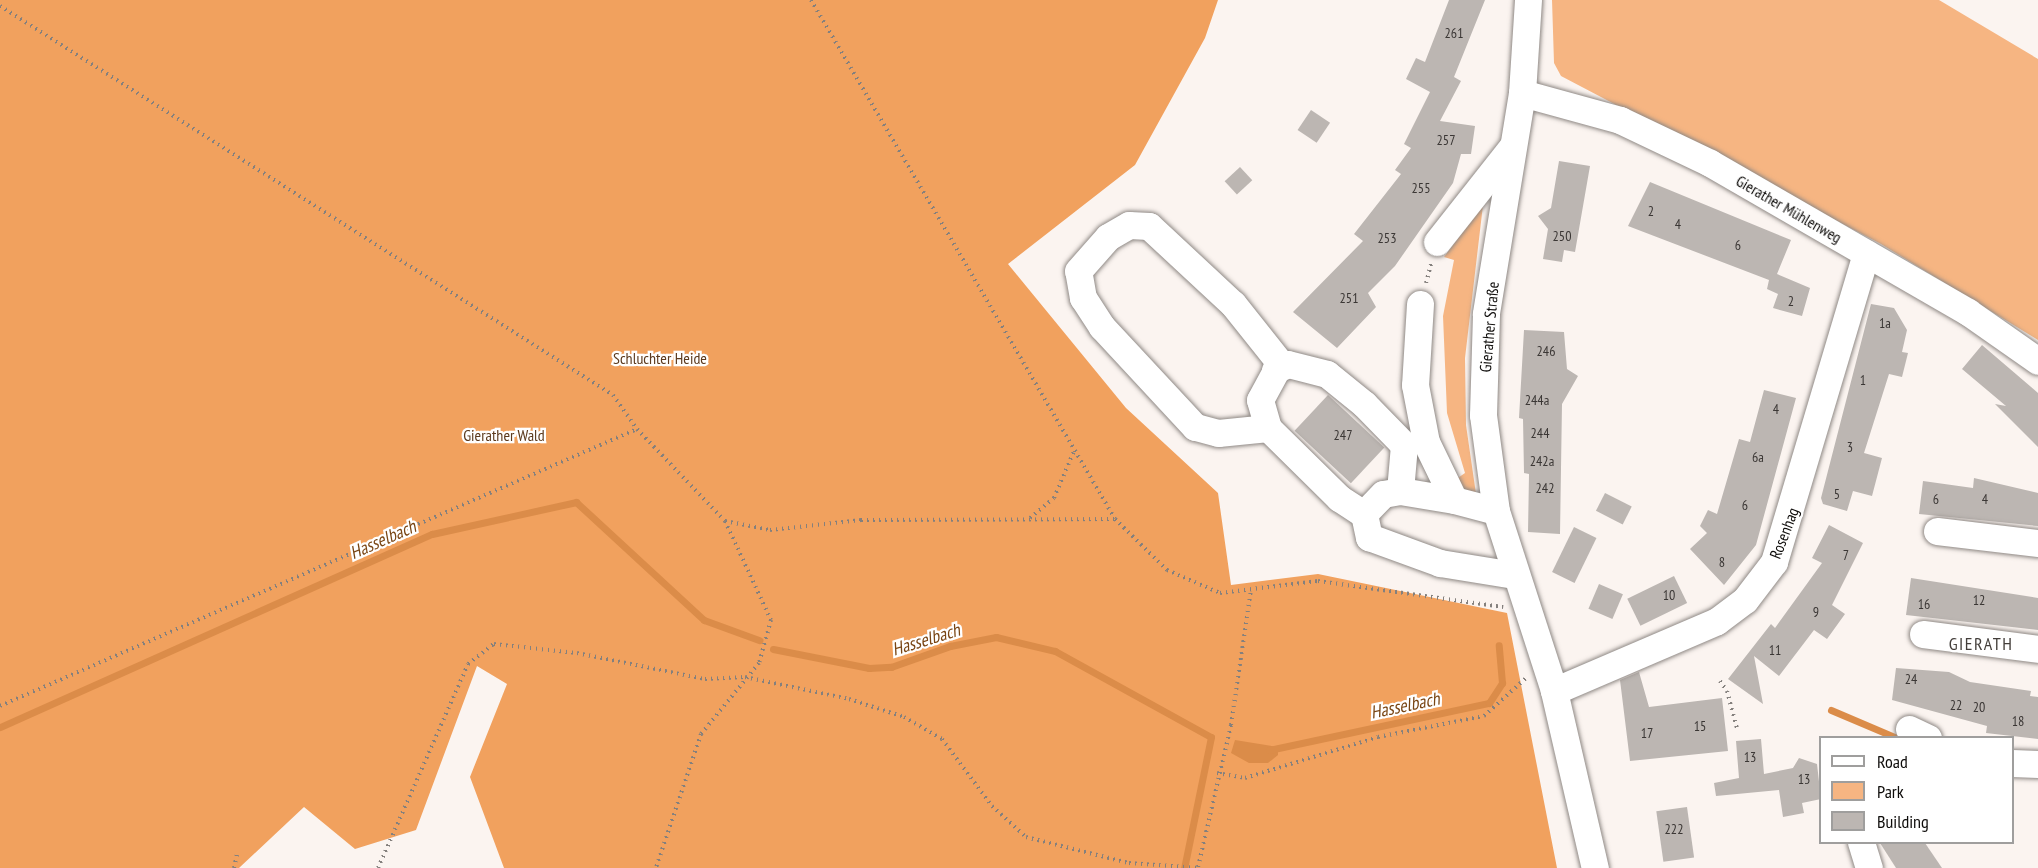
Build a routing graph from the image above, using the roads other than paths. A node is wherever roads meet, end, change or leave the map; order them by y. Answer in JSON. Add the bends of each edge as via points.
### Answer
{"nodes":[{"id":1,"x":1528,"y":0,"type":"edge"},
{"id":2,"x":1522,"y":93,"type":"junction"},
{"id":3,"x":1515,"y":143,"type":"junction"},
{"id":4,"x":1437,"y":242,"type":"road end"},
{"id":5,"x":1866,"y":254,"type":"junction"},
{"id":6,"x":1420,"y":304,"type":"road end"},
{"id":7,"x":2038,"y":361,"type":"edge"},
{"id":8,"x":1275,"y":370,"type":"junction"},
{"id":9,"x":1268,"y":428,"type":"junction"},
{"id":10,"x":1401,"y":491,"type":"junction"},
{"id":11,"x":1454,"y":500,"type":"junction"},
{"id":12,"x":1496,"y":511,"type":"junction"},
{"id":13,"x":1364,"y":513,"type":"junction"},
{"id":14,"x":1937,"y":531,"type":"dead end"},
{"id":15,"x":2038,"y":543,"type":"edge"},
{"id":16,"x":1514,"y":574,"type":"junction"},
{"id":17,"x":1923,"y":634,"type":"dead end"},
{"id":18,"x":2038,"y":649,"type":"edge"},
{"id":19,"x":1554,"y":691,"type":"junction"},
{"id":20,"x":2014,"y":763,"type":"edge"},
{"id":21,"x":2038,"y":764,"type":"edge"},
{"id":22,"x":1861,"y":844,"type":"edge"},
{"id":23,"x":1595,"y":868,"type":"edge"},
{"id":24,"x":1869,"y":868,"type":"edge"}],
"edges":[{"from":1,"to":2,"type":"street","name":"Gierather Straße"},
{"from":2,"to":3,"type":"street","name":"Gierather Straße"},
{"from":2,"to":5,"type":"street","name":"Gierather Mühlenweg","via":[[1620,120],[1710,163]]},
{"from":3,"to":4,"type":"street"},
{"from":3,"to":12,"type":"street","name":"Gierather Straße","via":[[1486,314],[1483,416]]},
{"from":5,"to":7,"type":"street","name":"Gierather Mühlenweg","via":[[2002,333]]},
{"from":5,"to":19,"type":"street","name":"Rosenhag","via":[[1774,562],[1745,600],[1717,621]]},
{"from":6,"to":11,"type":"street","via":[[1415,385],[1426,442]]},
{"from":8,"to":9,"type":"street","via":[[1260,400]]},
{"from":8,"to":9,"type":"street","via":[[1277,354],[1149,226],[1129,225],[1108,237],[1078,271],[1083,297],[1102,327],[1195,427],[1218,433]]},
{"from":8,"to":10,"type":"street","via":[[1288,364],[1327,374],[1364,404],[1404,445]]},
{"from":9,"to":13,"type":"street","via":[[1339,498]]},
{"from":10,"to":11,"type":"street"},
{"from":10,"to":13,"type":"street","via":[[1383,494]]},
{"from":11,"to":12,"type":"street"},
{"from":12,"to":16,"type":"street","name":"Gierather Straße"},
{"from":13,"to":16,"type":"street","via":[[1369,537],[1397,551]]},
{"from":14,"to":15,"type":"street"},
{"from":16,"to":19,"type":"street","name":"Gierather Straße"},
{"from":17,"to":18,"type":"street"},
{"from":19,"to":23,"type":"street","name":"Gierather Straße"},
{"from":20,"to":21,"type":"street"},
{"from":22,"to":24,"type":"street"}]}
